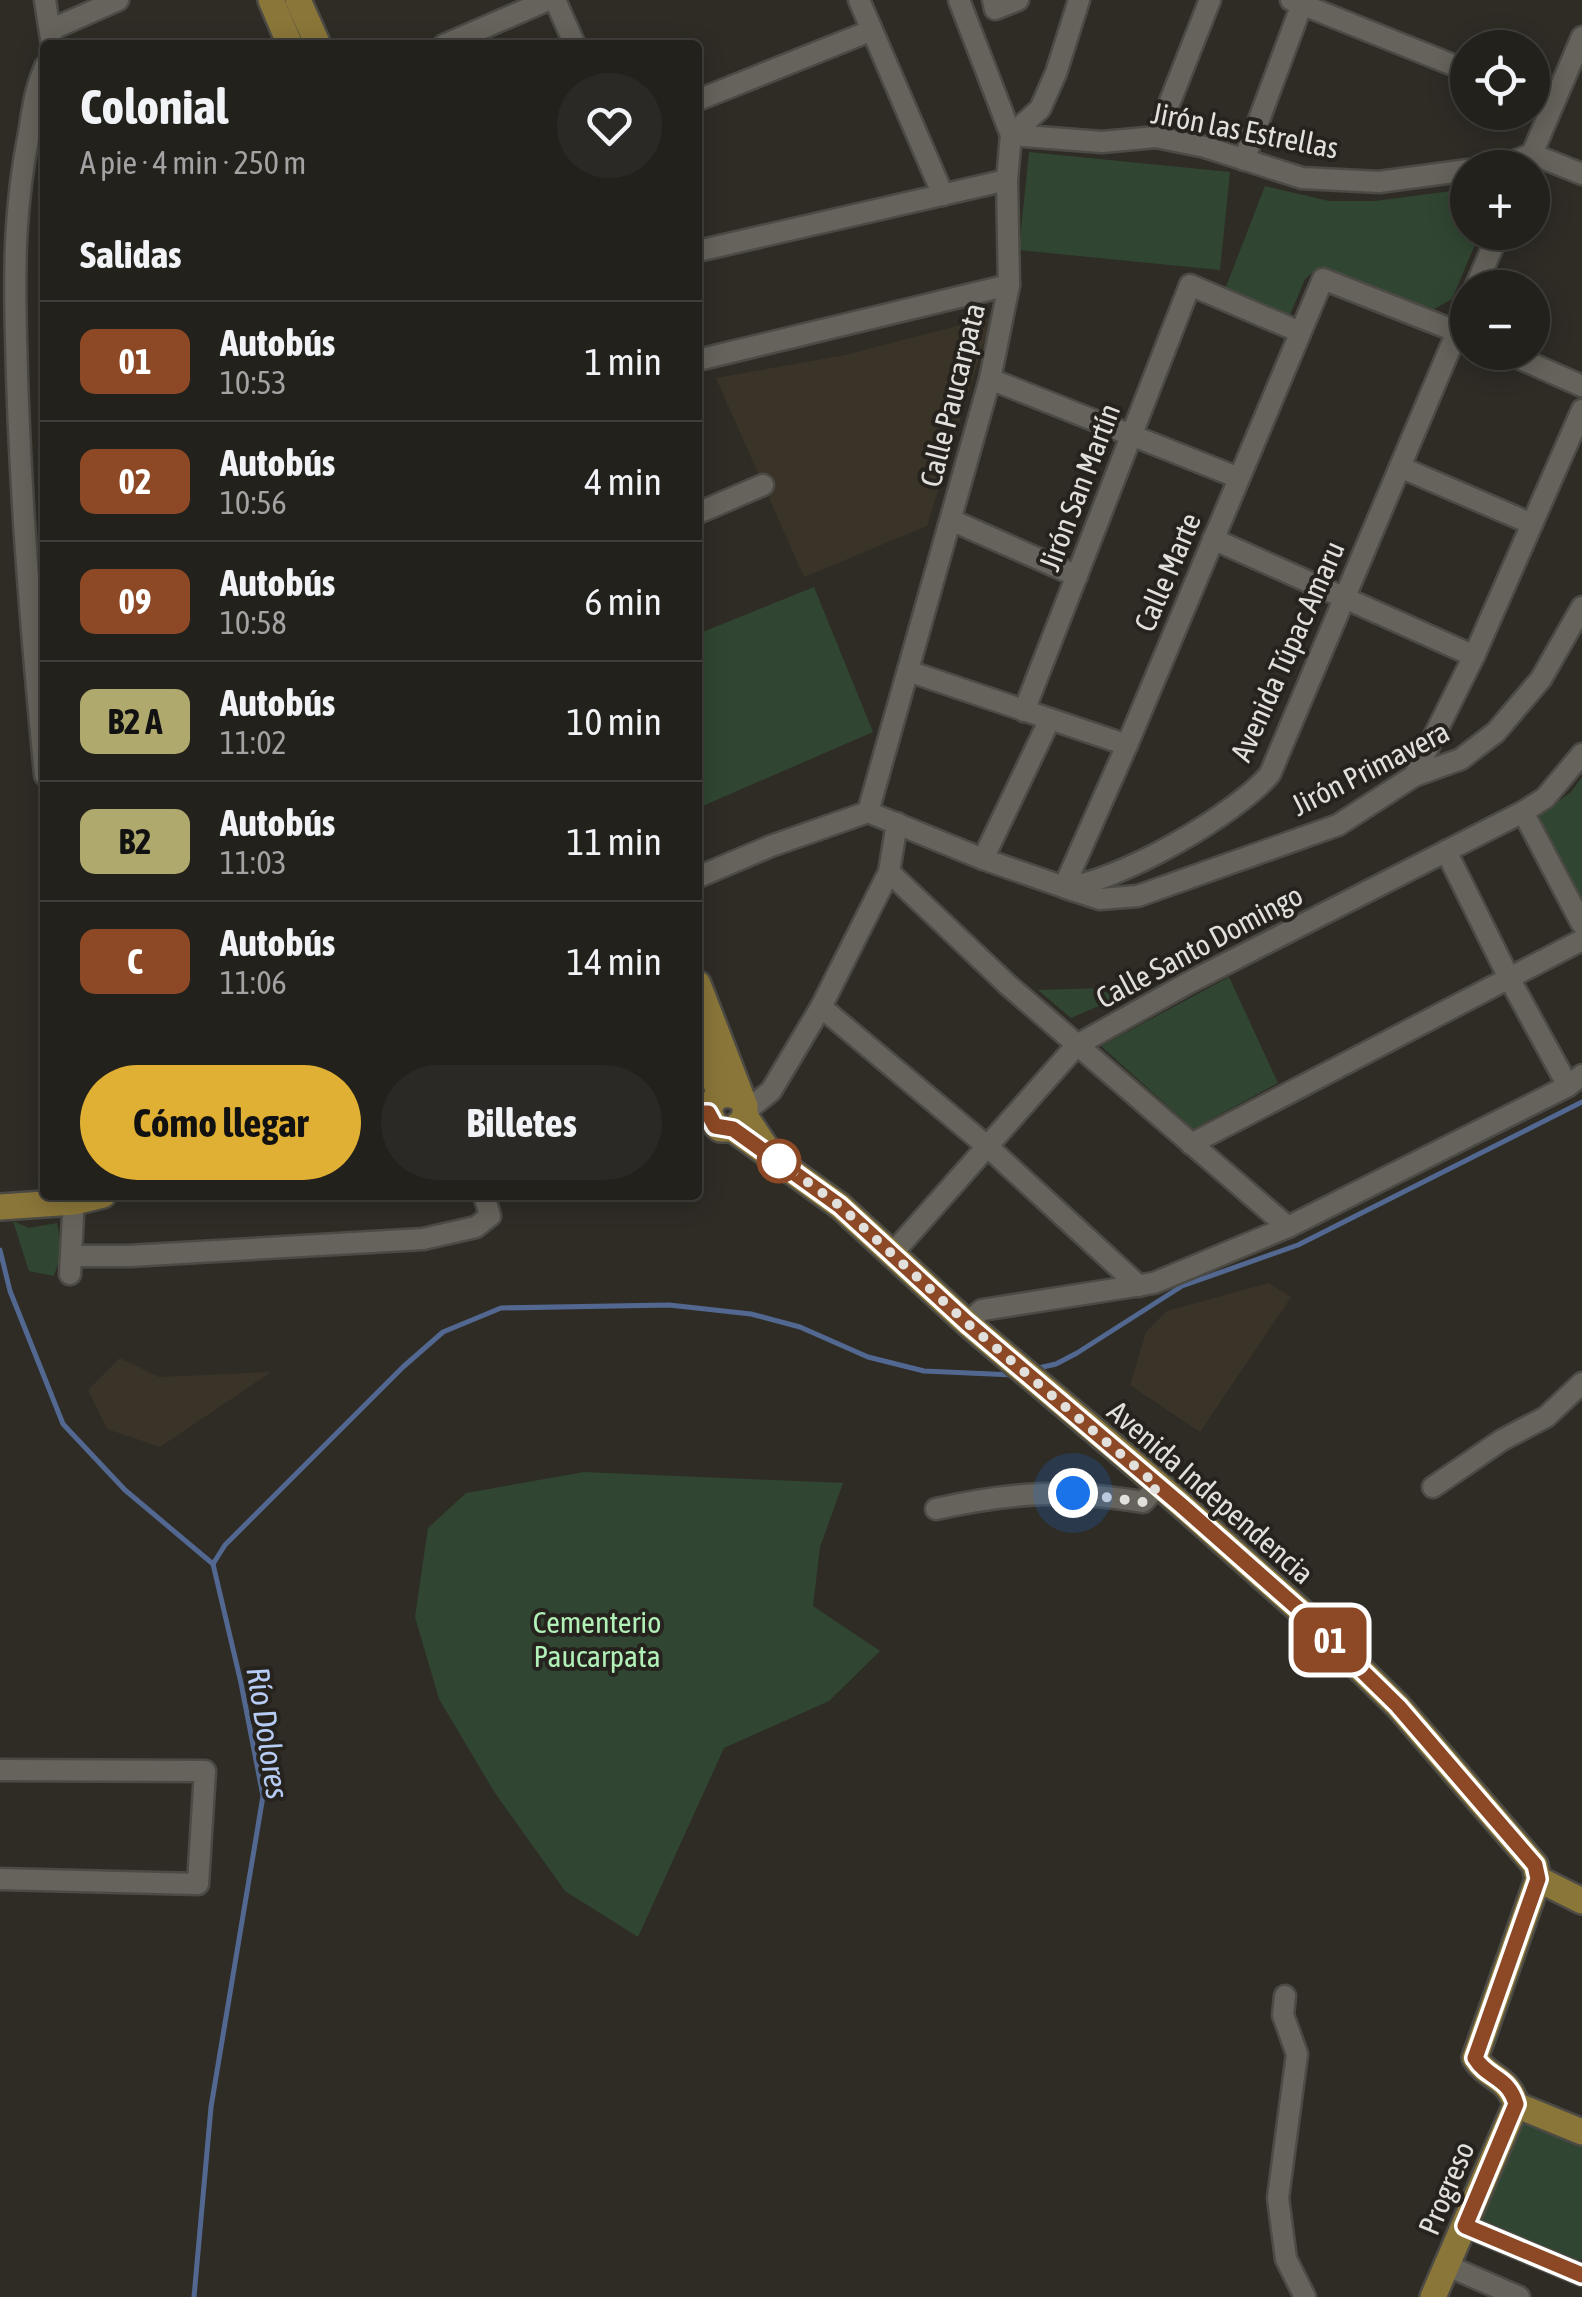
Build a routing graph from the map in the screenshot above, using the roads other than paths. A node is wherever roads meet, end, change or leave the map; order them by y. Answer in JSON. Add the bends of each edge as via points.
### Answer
{"nodes":[{"id":1,"x":45,"y":0,"type":"edge"},
{"id":2,"x":118,"y":0,"type":"edge"},
{"id":3,"x":272,"y":0,"type":"edge"},
{"id":4,"x":298,"y":0,"type":"edge"},
{"id":5,"x":552,"y":0,"type":"edge"},
{"id":6,"x":859,"y":0,"type":"edge"},
{"id":7,"x":959,"y":0,"type":"edge"},
{"id":8,"x":993,"y":0,"type":"edge"},
{"id":9,"x":1018,"y":0,"type":"edge"},
{"id":10,"x":1079,"y":0,"type":"edge"},
{"id":11,"x":1210,"y":0,"type":"edge"},
{"id":12,"x":1296,"y":2,"type":"edge"},
{"id":13,"x":870,"y":31,"type":"junction"},
{"id":14,"x":1582,"y":37,"type":"edge"},
{"id":15,"x":51,"y":38,"type":"edge"},
{"id":16,"x":288,"y":40,"type":"edge"},
{"id":17,"x":316,"y":40,"type":"edge"},
{"id":18,"x":456,"y":40,"type":"edge"},
{"id":19,"x":572,"y":40,"type":"edge"},
{"id":20,"x":1450,"y":64,"type":"edge"},
{"id":21,"x":40,"y":78,"type":"edge"},
{"id":22,"x":702,"y":98,"type":"edge"},
{"id":23,"x":1550,"y":105,"type":"edge"},
{"id":24,"x":1553,"y":106,"type":"junction"},
{"id":25,"x":1012,"y":135,"type":"junction"},
{"id":26,"x":1156,"y":137,"type":"junction"},
{"id":27,"x":1534,"y":150,"type":"edge"},
{"id":28,"x":1244,"y":160,"type":"junction"},
{"id":29,"x":1550,"y":166,"type":"edge"},
{"id":30,"x":1450,"y":172,"type":"edge"},
{"id":31,"x":1582,"y":174,"type":"edge"},
{"id":32,"x":1007,"y":180,"type":"junction"},
{"id":33,"x":943,"y":195,"type":"junction"},
{"id":34,"x":702,"y":250,"type":"edge"},
{"id":35,"x":1009,"y":285,"type":"junction"},
{"id":36,"x":1450,"y":328,"type":"edge"},
{"id":37,"x":1300,"y":332,"type":"junction"},
{"id":38,"x":702,"y":359,"type":"edge"},
{"id":39,"x":1450,"y":359,"type":"edge"},
{"id":40,"x":1546,"y":370,"type":"edge"},
{"id":41,"x":990,"y":380,"type":"junction"},
{"id":42,"x":1582,"y":386,"type":"edge"},
{"id":43,"x":1582,"y":410,"type":"edge"},
{"id":44,"x":1130,"y":438,"type":"junction"},
{"id":45,"x":1400,"y":466,"type":"junction"},
{"id":46,"x":1239,"y":478,"type":"junction"},
{"id":47,"x":764,"y":485,"type":"dead end"},
{"id":48,"x":702,"y":511,"type":"edge"},
{"id":49,"x":951,"y":520,"type":"junction"},
{"id":50,"x":1532,"y":524,"type":"junction"},
{"id":51,"x":1214,"y":539,"type":"junction"},
{"id":52,"x":1076,"y":576,"type":"junction"},
{"id":53,"x":36,"y":592,"type":"edge"},
{"id":54,"x":1344,"y":597,"type":"junction"},
{"id":55,"x":1582,"y":607,"type":"edge"},
{"id":56,"x":1474,"y":656,"type":"junction"},
{"id":57,"x":908,"y":672,"type":"junction"},
{"id":58,"x":40,"y":673,"type":"edge"},
{"id":59,"x":1024,"y":711,"type":"junction"},
{"id":60,"x":1050,"y":719,"type":"junction"},
{"id":61,"x":1127,"y":746,"type":"junction"},
{"id":62,"x":1582,"y":754,"type":"edge"},
{"id":63,"x":1414,"y":776,"type":"junction"},
{"id":64,"x":868,"y":812,"type":"junction"},
{"id":65,"x":1523,"y":812,"type":"junction"},
{"id":66,"x":896,"y":823,"type":"junction"},
{"id":67,"x":1446,"y":851,"type":"junction"},
{"id":68,"x":983,"y":859,"type":"junction"},
{"id":69,"x":888,"y":872,"type":"junction"},
{"id":70,"x":702,"y":875,"type":"edge"},
{"id":71,"x":1064,"y":887,"type":"junction"},
{"id":72,"x":1582,"y":924,"type":"edge"},
{"id":73,"x":1582,"y":940,"type":"edge"},
{"id":74,"x":1509,"y":978,"type":"junction"},
{"id":75,"x":702,"y":1002,"type":"edge"},
{"id":76,"x":821,"y":1007,"type":"junction"},
{"id":77,"x":1077,"y":1045,"type":"junction"},
{"id":78,"x":702,"y":1048,"type":"edge"},
{"id":79,"x":1575,"y":1080,"type":"edge"},
{"id":80,"x":727,"y":1111,"type":"edge"},
{"id":81,"x":1192,"y":1144,"type":"junction"},
{"id":82,"x":988,"y":1147,"type":"junction"},
{"id":83,"x":64,"y":1200,"type":"edge"},
{"id":84,"x":74,"y":1200,"type":"edge"},
{"id":85,"x":485,"y":1200,"type":"edge"},
{"id":86,"x":6,"y":1206,"type":"edge"},
{"id":87,"x":1288,"y":1227,"type":"junction"},
{"id":88,"x":892,"y":1254,"type":"junction"},
{"id":89,"x":1139,"y":1286,"type":"junction"},
{"id":90,"x":967,"y":1323,"type":"junction"},
{"id":91,"x":1582,"y":1383,"type":"edge"},
{"id":92,"x":1158,"y":1486,"type":"junction"},
{"id":93,"x":1433,"y":1487,"type":"dead end"},
{"id":94,"x":936,"y":1509,"type":"dead end"},
{"id":95,"x":0,"y":1770,"type":"edge"},
{"id":96,"x":0,"y":1879,"type":"edge"},
{"id":97,"x":1538,"y":1879,"type":"junction"},
{"id":98,"x":1582,"y":1901,"type":"edge"},
{"id":99,"x":1285,"y":1996,"type":"dead end"},
{"id":100,"x":1516,"y":2104,"type":"junction"},
{"id":101,"x":1582,"y":2132,"type":"edge"},
{"id":102,"x":1465,"y":2226,"type":"junction"},
{"id":103,"x":1448,"y":2266,"type":"junction"},
{"id":104,"x":1582,"y":2275,"type":"edge"},
{"id":105,"x":1305,"y":2297,"type":"edge"},
{"id":106,"x":1433,"y":2297,"type":"edge"},
{"id":107,"x":1519,"y":2297,"type":"edge"}],
"edges":[{"from":1,"to":15,"type":"street"},
{"from":2,"to":15,"type":"street"},
{"from":3,"to":16,"type":"main road"},
{"from":4,"to":17,"type":"main road"},
{"from":5,"to":18,"type":"street"},
{"from":5,"to":19,"type":"street"},
{"from":6,"to":13,"type":"street"},
{"from":7,"to":25,"type":"street"},
{"from":8,"to":9,"type":"street","via":[[996,9]]},
{"from":10,"to":25,"type":"street","via":[[1040,109]]},
{"from":11,"to":26,"type":"street"},
{"from":12,"to":20,"type":"street"},
{"from":12,"to":28,"type":"street"},
{"from":13,"to":22,"type":"street"},
{"from":13,"to":33,"type":"street"},
{"from":14,"to":24,"type":"street"},
{"from":21,"to":53,"type":"street","via":[[14,236],[17,413]]},
{"from":23,"to":24,"type":"street"},
{"from":24,"to":27,"type":"street"},
{"from":25,"to":26,"type":"street","name":"Jirón las Estrellas","via":[[1102,142]]},
{"from":25,"to":32,"type":"street","name":"Calle Paucarpata"},
{"from":26,"to":28,"type":"street","name":"Jirón las Estrellas"},
{"from":28,"to":30,"type":"street","name":"Jirón las Estrellas","via":[[1302,178],[1380,182]]},
{"from":29,"to":31,"type":"street"},
{"from":32,"to":33,"type":"street"},
{"from":32,"to":35,"type":"street","name":"Calle Paucarpata"},
{"from":33,"to":34,"type":"street"},
{"from":35,"to":38,"type":"street"},
{"from":35,"to":41,"type":"street","name":"Calle Paucarpata"},
{"from":36,"to":37,"type":"street","name":"Calle Marte","via":[[1323,279]]},
{"from":37,"to":44,"type":"street","name":"Jirón San Martín","via":[[1190,285]]},
{"from":37,"to":46,"type":"street","name":"Calle Marte"},
{"from":39,"to":45,"type":"street","name":"Avenida Túpac Amaru"},
{"from":40,"to":42,"type":"street"},
{"from":41,"to":44,"type":"street"},
{"from":41,"to":49,"type":"street","name":"Calle Paucarpata"},
{"from":43,"to":50,"type":"street"},
{"from":44,"to":46,"type":"street"},
{"from":44,"to":52,"type":"street","name":"Jirón San Martín"},
{"from":45,"to":50,"type":"street"},
{"from":45,"to":54,"type":"street","name":"Avenida Túpac Amaru"},
{"from":46,"to":51,"type":"street","name":"Calle Marte"},
{"from":47,"to":48,"type":"street"},
{"from":49,"to":52,"type":"street"},
{"from":49,"to":57,"type":"street","name":"Calle Paucarpata"},
{"from":50,"to":56,"type":"street"},
{"from":51,"to":54,"type":"street"},
{"from":51,"to":61,"type":"street","name":"Calle Marte"},
{"from":52,"to":59,"type":"street","name":"Jirón San Martín"},
{"from":53,"to":58,"type":"street"},
{"from":54,"to":56,"type":"street"},
{"from":54,"to":71,"type":"street","name":"Avenida Túpac Amaru","via":[[1270,774],[1254,793],[1112,875]]},
{"from":55,"to":63,"type":"street","name":"Jirón Primavera","via":[[1542,679],[1496,732],[1461,759]]},
{"from":56,"to":63,"type":"street"},
{"from":57,"to":59,"type":"street"},
{"from":57,"to":64,"type":"street","name":"Calle Paucarpata"},
{"from":59,"to":60,"type":"street"},
{"from":60,"to":61,"type":"street"},
{"from":60,"to":68,"type":"street"},
{"from":61,"to":71,"type":"street","name":"Calle Marte"},
{"from":62,"to":65,"type":"street","name":"Calle Santo Domingo","via":[[1545,798]]},
{"from":63,"to":71,"type":"street","name":"Jirón Primavera","via":[[1338,825],[1138,896],[1100,899]]},
{"from":64,"to":66,"type":"street"},
{"from":64,"to":70,"type":"street"},
{"from":65,"to":67,"type":"street","name":"Calle Santo Domingo"},
{"from":65,"to":72,"type":"street"},
{"from":66,"to":68,"type":"street"},
{"from":66,"to":69,"type":"street"},
{"from":67,"to":74,"type":"street"},
{"from":67,"to":77,"type":"street","name":"Calle Santo Domingo"},
{"from":68,"to":71,"type":"street"},
{"from":69,"to":76,"type":"street"},
{"from":69,"to":77,"type":"street"},
{"from":73,"to":74,"type":"street"},
{"from":74,"to":79,"type":"street"},
{"from":74,"to":81,"type":"street"},
{"from":75,"to":80,"type":"main road"},
{"from":76,"to":80,"type":"street","via":[[771,1091]]},
{"from":76,"to":82,"type":"street"},
{"from":77,"to":81,"type":"street"},
{"from":77,"to":82,"type":"street","name":"Calle Santo Domingo"},
{"from":78,"to":80,"type":"main road"},
{"from":79,"to":87,"type":"street"},
{"from":80,"to":88,"type":"main road","name":"Avenida Independencia"},
{"from":81,"to":87,"type":"street"},
{"from":82,"to":88,"type":"street","name":"Calle Santo Domingo"},
{"from":82,"to":89,"type":"street"},
{"from":83,"to":86,"type":"main road"},
{"from":84,"to":85,"type":"street","via":[[71,1265],[423,1239],[476,1227],[490,1216]]},
{"from":87,"to":89,"type":"street"},
{"from":88,"to":90,"type":"main road","name":"Avenida Independencia"},
{"from":89,"to":90,"type":"street","via":[[982,1310]]},
{"from":90,"to":92,"type":"main road","name":"Avenida Independencia"},
{"from":91,"to":93,"type":"street","via":[[1546,1417]]},
{"from":92,"to":94,"type":"street","via":[[1143,1502],[1040,1492]]},
{"from":92,"to":97,"type":"main road","name":"Avenida Independencia","via":[[1398,1706],[1535,1865]]},
{"from":95,"to":96,"type":"street","via":[[204,1771],[198,1884]]},
{"from":97,"to":98,"type":"main road"},
{"from":97,"to":100,"type":"main road","via":[[1475,2058],[1504,2081]]},
{"from":99,"to":105,"type":"street","via":[[1297,2054],[1278,2198],[1286,2259]]},
{"from":100,"to":101,"type":"main road"},
{"from":100,"to":102,"type":"main road","name":"Progreso"},
{"from":102,"to":103,"type":"main road","name":"Progreso"},
{"from":102,"to":104,"type":"street"},
{"from":103,"to":106,"type":"main road","name":"Progreso"},
{"from":103,"to":107,"type":"street"}]}
